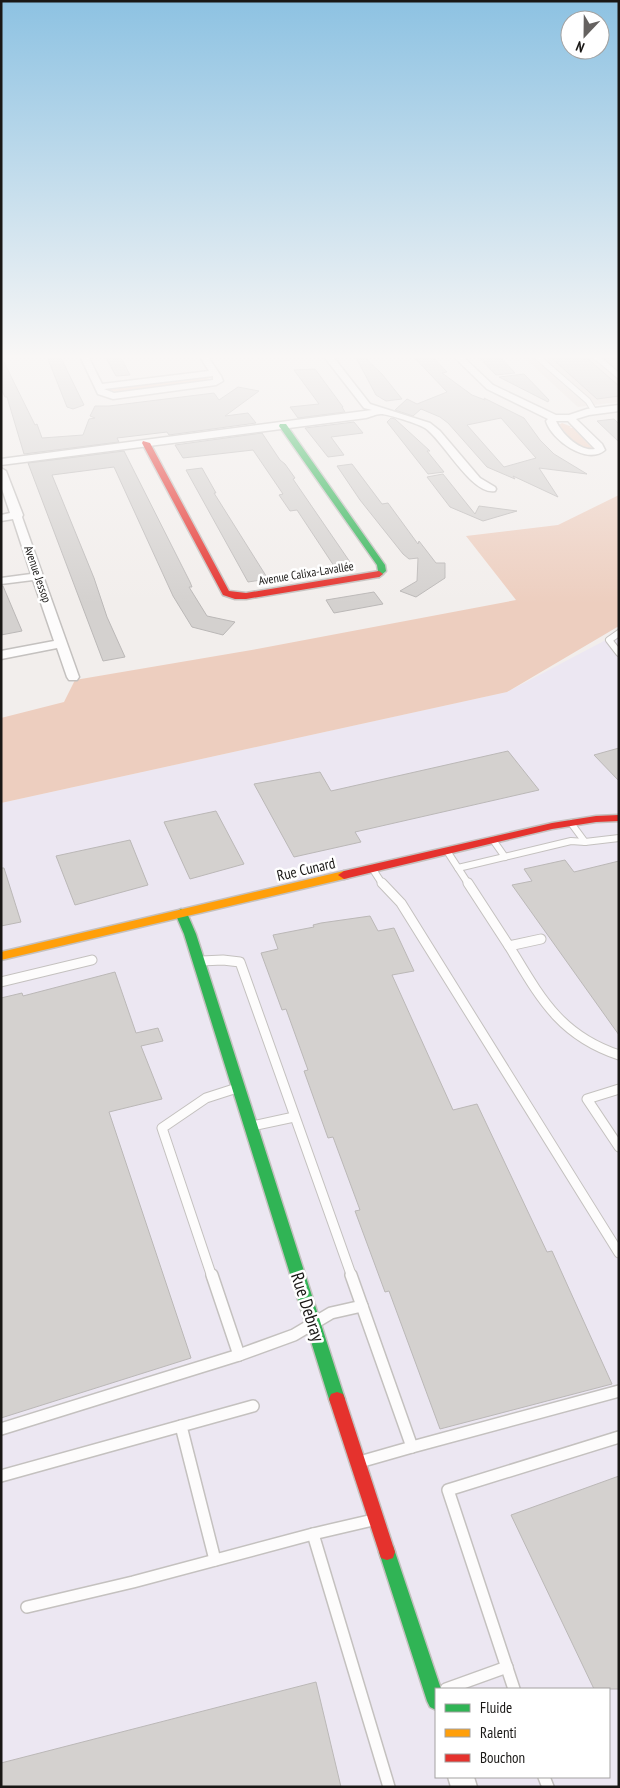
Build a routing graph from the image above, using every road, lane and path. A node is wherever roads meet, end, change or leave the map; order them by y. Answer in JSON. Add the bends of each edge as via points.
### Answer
{"nodes":[{"id":1,"x":191,"y":437,"type":"edge"},
{"id":2,"x":291,"y":437,"type":"edge"},
{"id":3,"x":441,"y":437,"type":"edge"},
{"id":4,"x":565,"y":437,"type":"edge"},
{"id":5,"x":590,"y":437,"type":"edge"},
{"id":6,"x":146,"y":443,"type":"junction"},
{"id":7,"x":1,"y":462,"type":"edge"},
{"id":8,"x":1,"y":471,"type":"edge"},
{"id":9,"x":491,"y":489,"type":"dead end"},
{"id":10,"x":18,"y":515,"type":"junction"},
{"id":11,"x":1,"y":518,"type":"edge"},
{"id":12,"x":39,"y":576,"type":"junction"},
{"id":13,"x":1,"y":581,"type":"edge"},
{"id":14,"x":619,"y":633,"type":"edge"},
{"id":15,"x":62,"y":643,"type":"junction"},
{"id":16,"x":619,"y":653,"type":"edge"},
{"id":17,"x":1,"y":654,"type":"edge"},
{"id":18,"x":73,"y":677,"type":"dead end"},
{"id":19,"x":619,"y":818,"type":"edge"},
{"id":20,"x":571,"y":823,"type":"junction"},
{"id":21,"x":619,"y":838,"type":"edge"},
{"id":22,"x":493,"y":840,"type":"junction"},
{"id":23,"x":585,"y":842,"type":"junction"},
{"id":24,"x":447,"y":851,"type":"junction"},
{"id":25,"x":505,"y":857,"type":"junction"},
{"id":26,"x":372,"y":868,"type":"junction"},
{"id":27,"x":458,"y":868,"type":"junction"},
{"id":28,"x":181,"y":913,"type":"junction"},
{"id":29,"x":541,"y":939,"type":"dead end"},
{"id":30,"x":509,"y":946,"type":"junction"},
{"id":31,"x":1,"y":956,"type":"edge"},
{"id":32,"x":92,"y":960,"type":"dead end"},
{"id":33,"x":199,"y":962,"type":"junction"},
{"id":34,"x":1,"y":982,"type":"edge"},
{"id":35,"x":619,"y":1055,"type":"edge"},
{"id":36,"x":238,"y":1087,"type":"junction"},
{"id":37,"x":619,"y":1090,"type":"edge"},
{"id":38,"x":294,"y":1116,"type":"junction"},
{"id":39,"x":250,"y":1126,"type":"junction"},
{"id":40,"x":619,"y":1147,"type":"edge"},
{"id":41,"x":619,"y":1253,"type":"edge"},
{"id":42,"x":362,"y":1306,"type":"junction"},
{"id":43,"x":313,"y":1324,"type":"junction"},
{"id":44,"x":239,"y":1355,"type":"junction"},
{"id":45,"x":619,"y":1391,"type":"edge"},
{"id":46,"x":253,"y":1406,"type":"dead end"},
{"id":47,"x":181,"y":1426,"type":"junction"},
{"id":48,"x":1,"y":1429,"type":"edge"},
{"id":49,"x":619,"y":1437,"type":"edge"},
{"id":50,"x":412,"y":1447,"type":"junction"},
{"id":51,"x":359,"y":1463,"type":"junction"},
{"id":52,"x":1,"y":1476,"type":"edge"},
{"id":53,"x":377,"y":1519,"type":"junction"},
{"id":54,"x":313,"y":1534,"type":"junction"},
{"id":55,"x":215,"y":1560,"type":"junction"},
{"id":56,"x":27,"y":1608,"type":"dead end"},
{"id":57,"x":507,"y":1667,"type":"junction"},
{"id":58,"x":436,"y":1688,"type":"edge"},
{"id":59,"x":453,"y":1688,"type":"edge"},
{"id":60,"x":514,"y":1688,"type":"edge"},
{"id":61,"x":389,"y":1787,"type":"edge"}],
"edges":[{"from":1,"to":6,"type":"street"},
{"from":2,"to":6,"type":"street","name":"Avenue Calixa-Lavallée","via":[[382,565],[379,574],[246,596],[226,593]]},
{"from":3,"to":9,"type":"street","via":[[476,480]]},
{"from":4,"to":5,"type":"street","via":[[577,449],[588,453],[600,450]]},
{"from":6,"to":7,"type":"street"},
{"from":8,"to":10,"type":"street","name":"Avenue Jessop"},
{"from":10,"to":11,"type":"street"},
{"from":10,"to":12,"type":"street","name":"Avenue Jessop"},
{"from":12,"to":13,"type":"street"},
{"from":12,"to":15,"type":"street","name":"Avenue Jessop"},
{"from":14,"to":16,"type":"lane","via":[[609,640]]},
{"from":15,"to":17,"type":"street"},
{"from":15,"to":18,"type":"street","name":"Avenue Jessop"},
{"from":19,"to":20,"type":"street","name":"Rue Cunard"},
{"from":20,"to":22,"type":"street","name":"Rue Cunard"},
{"from":20,"to":23,"type":"lane"},
{"from":21,"to":23,"type":"lane"},
{"from":22,"to":24,"type":"street","name":"Rue Cunard"},
{"from":22,"to":25,"type":"lane"},
{"from":23,"to":25,"type":"lane","via":[[571,842]]},
{"from":24,"to":26,"type":"street","name":"Rue Cunard"},
{"from":24,"to":27,"type":"lane"},
{"from":25,"to":27,"type":"lane"},
{"from":26,"to":28,"type":"street","name":"Rue Cunard"},
{"from":26,"to":41,"type":"lane","via":[[401,903]]},
{"from":27,"to":30,"type":"lane"},
{"from":28,"to":31,"type":"street","name":"Rue Cunard"},
{"from":28,"to":33,"type":"street","name":"Rue Debray"},
{"from":29,"to":30,"type":"lane"},
{"from":30,"to":35,"type":"lane","via":[[558,1020],[580,1038]]},
{"from":32,"to":34,"type":"lane"},
{"from":33,"to":36,"type":"street","name":"Rue Debray"},
{"from":33,"to":38,"type":"lane","via":[[240,962]]},
{"from":36,"to":39,"type":"street","name":"Rue Debray"},
{"from":36,"to":44,"type":"lane","via":[[212,1094],[162,1128]]},
{"from":37,"to":40,"type":"lane","via":[[587,1099]]},
{"from":38,"to":39,"type":"lane"},
{"from":38,"to":42,"type":"lane"},
{"from":39,"to":43,"type":"street","name":"Rue Debray"},
{"from":42,"to":43,"type":"lane","via":[[331,1313]]},
{"from":42,"to":50,"type":"lane"},
{"from":43,"to":44,"type":"lane","via":[[294,1335]]},
{"from":43,"to":51,"type":"street","name":"Rue Debray"},
{"from":44,"to":48,"type":"lane"},
{"from":45,"to":50,"type":"lane"},
{"from":46,"to":47,"type":"lane"},
{"from":47,"to":52,"type":"lane"},
{"from":47,"to":55,"type":"lane"},
{"from":49,"to":57,"type":"lane","via":[[448,1490]]},
{"from":50,"to":51,"type":"lane"},
{"from":51,"to":53,"type":"street","name":"Rue Debray"},
{"from":53,"to":54,"type":"lane"},
{"from":53,"to":58,"type":"street","name":"Rue Debray"},
{"from":54,"to":55,"type":"lane"},
{"from":54,"to":61,"type":"lane"},
{"from":55,"to":56,"type":"lane"},
{"from":57,"to":59,"type":"lane"},
{"from":57,"to":60,"type":"lane"}]}
